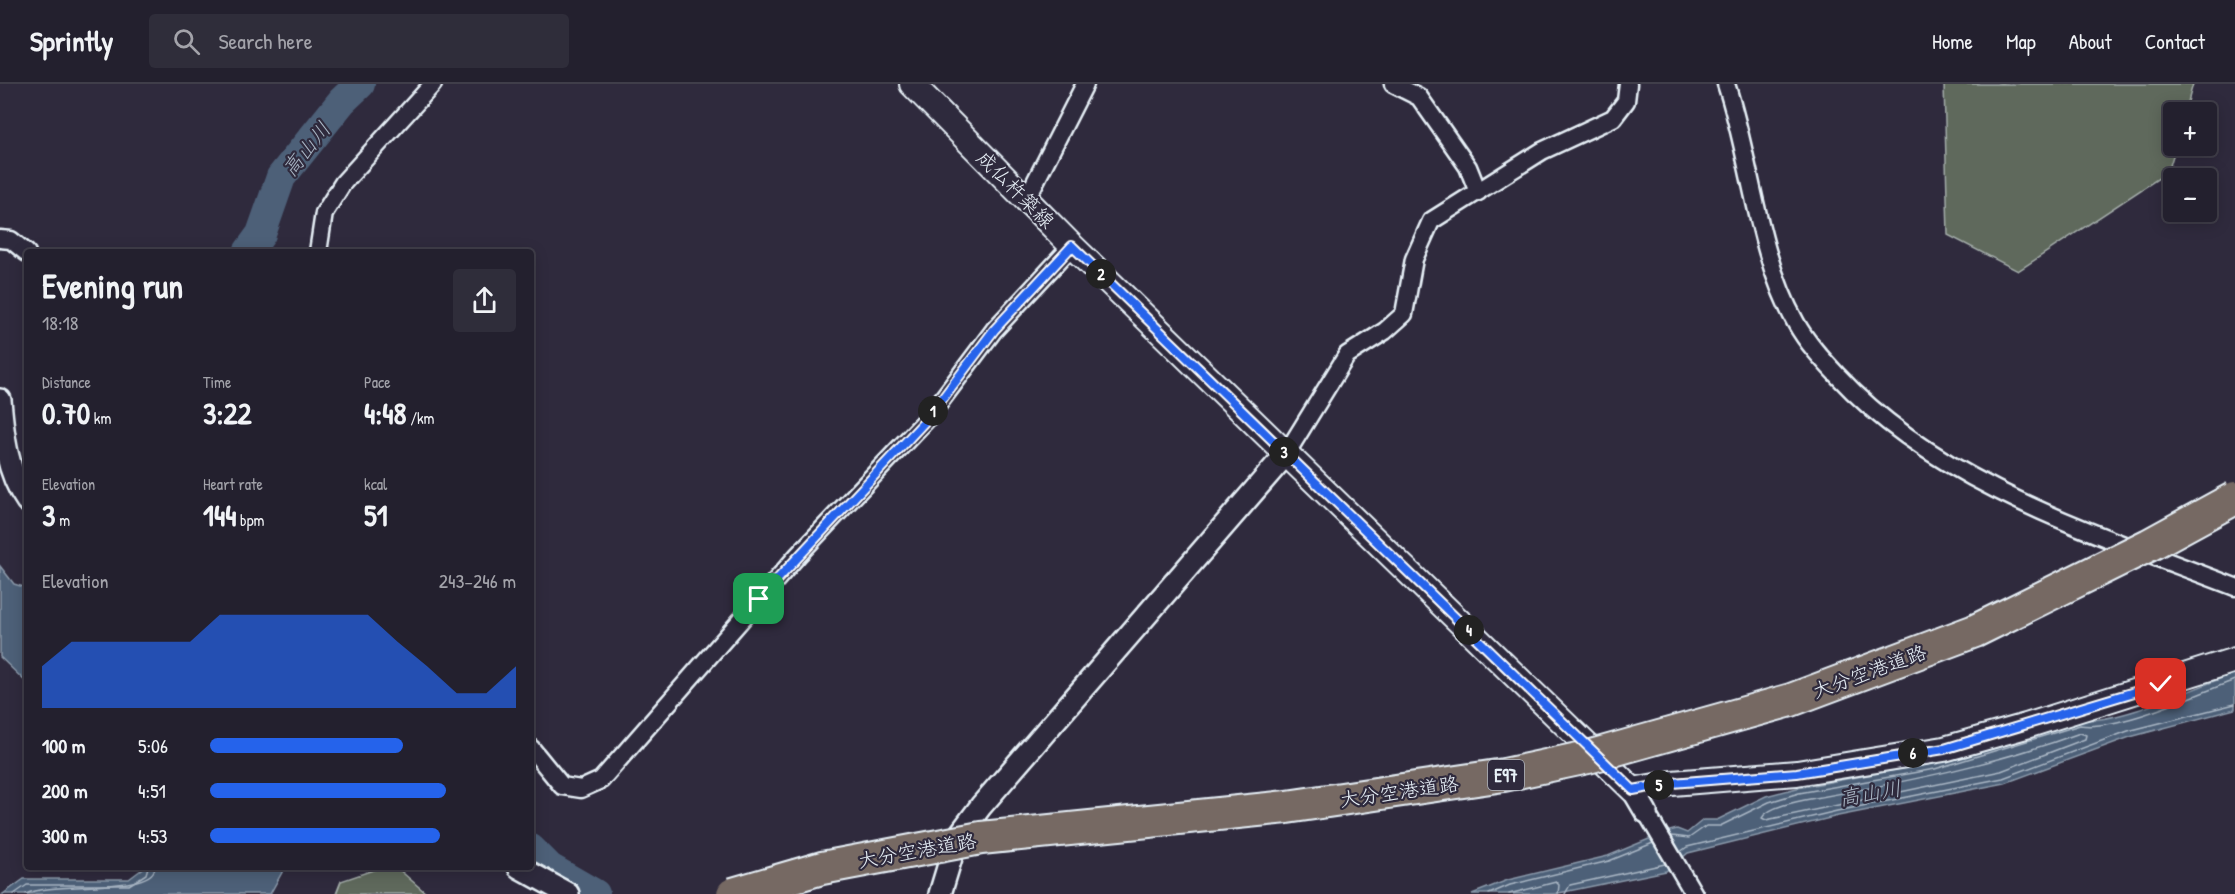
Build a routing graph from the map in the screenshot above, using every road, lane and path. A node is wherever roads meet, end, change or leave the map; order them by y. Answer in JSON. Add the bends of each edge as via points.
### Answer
{"nodes":[{"id":1,"x":432,"y":84,"type":"edge"},
{"id":2,"x":912,"y":84,"type":"edge"},
{"id":3,"x":1085,"y":84,"type":"edge"},
{"id":4,"x":1393,"y":84,"type":"edge"},
{"id":5,"x":1628,"y":84,"type":"edge"},
{"id":6,"x":1726,"y":84,"type":"edge"},
{"id":7,"x":1478,"y":192,"type":"junction"},
{"id":8,"x":1026,"y":200,"type":"junction"},
{"id":9,"x":0,"y":239,"type":"edge"},
{"id":10,"x":1072,"y":246,"type":"junction"},
{"id":11,"x":318,"y":249,"type":"edge"},
{"id":12,"x":24,"y":251,"type":"edge"},
{"id":13,"x":0,"y":400,"type":"edge"},
{"id":14,"x":1286,"y":454,"type":"junction"},
{"id":15,"x":24,"y":497,"type":"edge"},
{"id":16,"x":2235,"y":498,"type":"edge"},
{"id":17,"x":2235,"y":587,"type":"edge"},
{"id":18,"x":2235,"y":660,"type":"edge"},
{"id":19,"x":534,"y":752,"type":"edge"},
{"id":20,"x":1633,"y":790,"type":"junction"},
{"id":21,"x":1646,"y":812,"type":"joint"},
{"id":22,"x":524,"y":870,"type":"edge"},
{"id":23,"x":940,"y":893,"type":"edge"},
{"id":24,"x":568,"y":894,"type":"edge"},
{"id":25,"x":733,"y":894,"type":"edge"},
{"id":26,"x":1694,"y":894,"type":"edge"}],
"edges":[{"from":1,"to":11,"type":"street","via":[[344,183],[324,213]]},
{"from":2,"to":8,"type":"main road","name":"成仏杵築線"},
{"from":3,"to":8,"type":"street"},
{"from":4,"to":7,"type":"street","via":[[1419,97],[1468,167]]},
{"from":5,"to":7,"type":"street","via":[[1626,101],[1613,118],[1542,151]]},
{"from":6,"to":17,"type":"street","via":[[1740,125],[1773,268],[1796,323],[1820,357],[1860,400],[1904,437],[1962,472],[2069,523]]},
{"from":7,"to":14,"type":"street","via":[[1431,221],[1414,259],[1404,314],[1347,355]]},
{"from":8,"to":10,"type":"main road","name":"成仏杵築線"},
{"from":9,"to":12,"type":"street","via":[[11,240]]},
{"from":10,"to":14,"type":"main road","name":"成仏杵築線"},
{"from":10,"to":19,"type":"street","via":[[994,330],[928,418],[798,555],[601,780],[581,789],[562,786]]},
{"from":13,"to":15,"type":"street","via":[[15,485]]},
{"from":14,"to":20,"type":"main road","name":"成仏杵築線"},
{"from":14,"to":23,"type":"street","via":[[981,806],[957,838]]},
{"from":16,"to":25,"type":"highway","name":"大分空港道路","number":"E97","bridge":true,"via":[[2150,545],[1975,631],[1791,700],[1588,757],[1399,792],[1264,810],[981,838],[822,868]]},
{"from":18,"to":20,"type":"main road","via":[[1944,749],[1797,773]]},
{"from":20,"to":21,"type":"street"},
{"from":21,"to":26,"type":"street"},
{"from":22,"to":24,"type":"street"}]}
